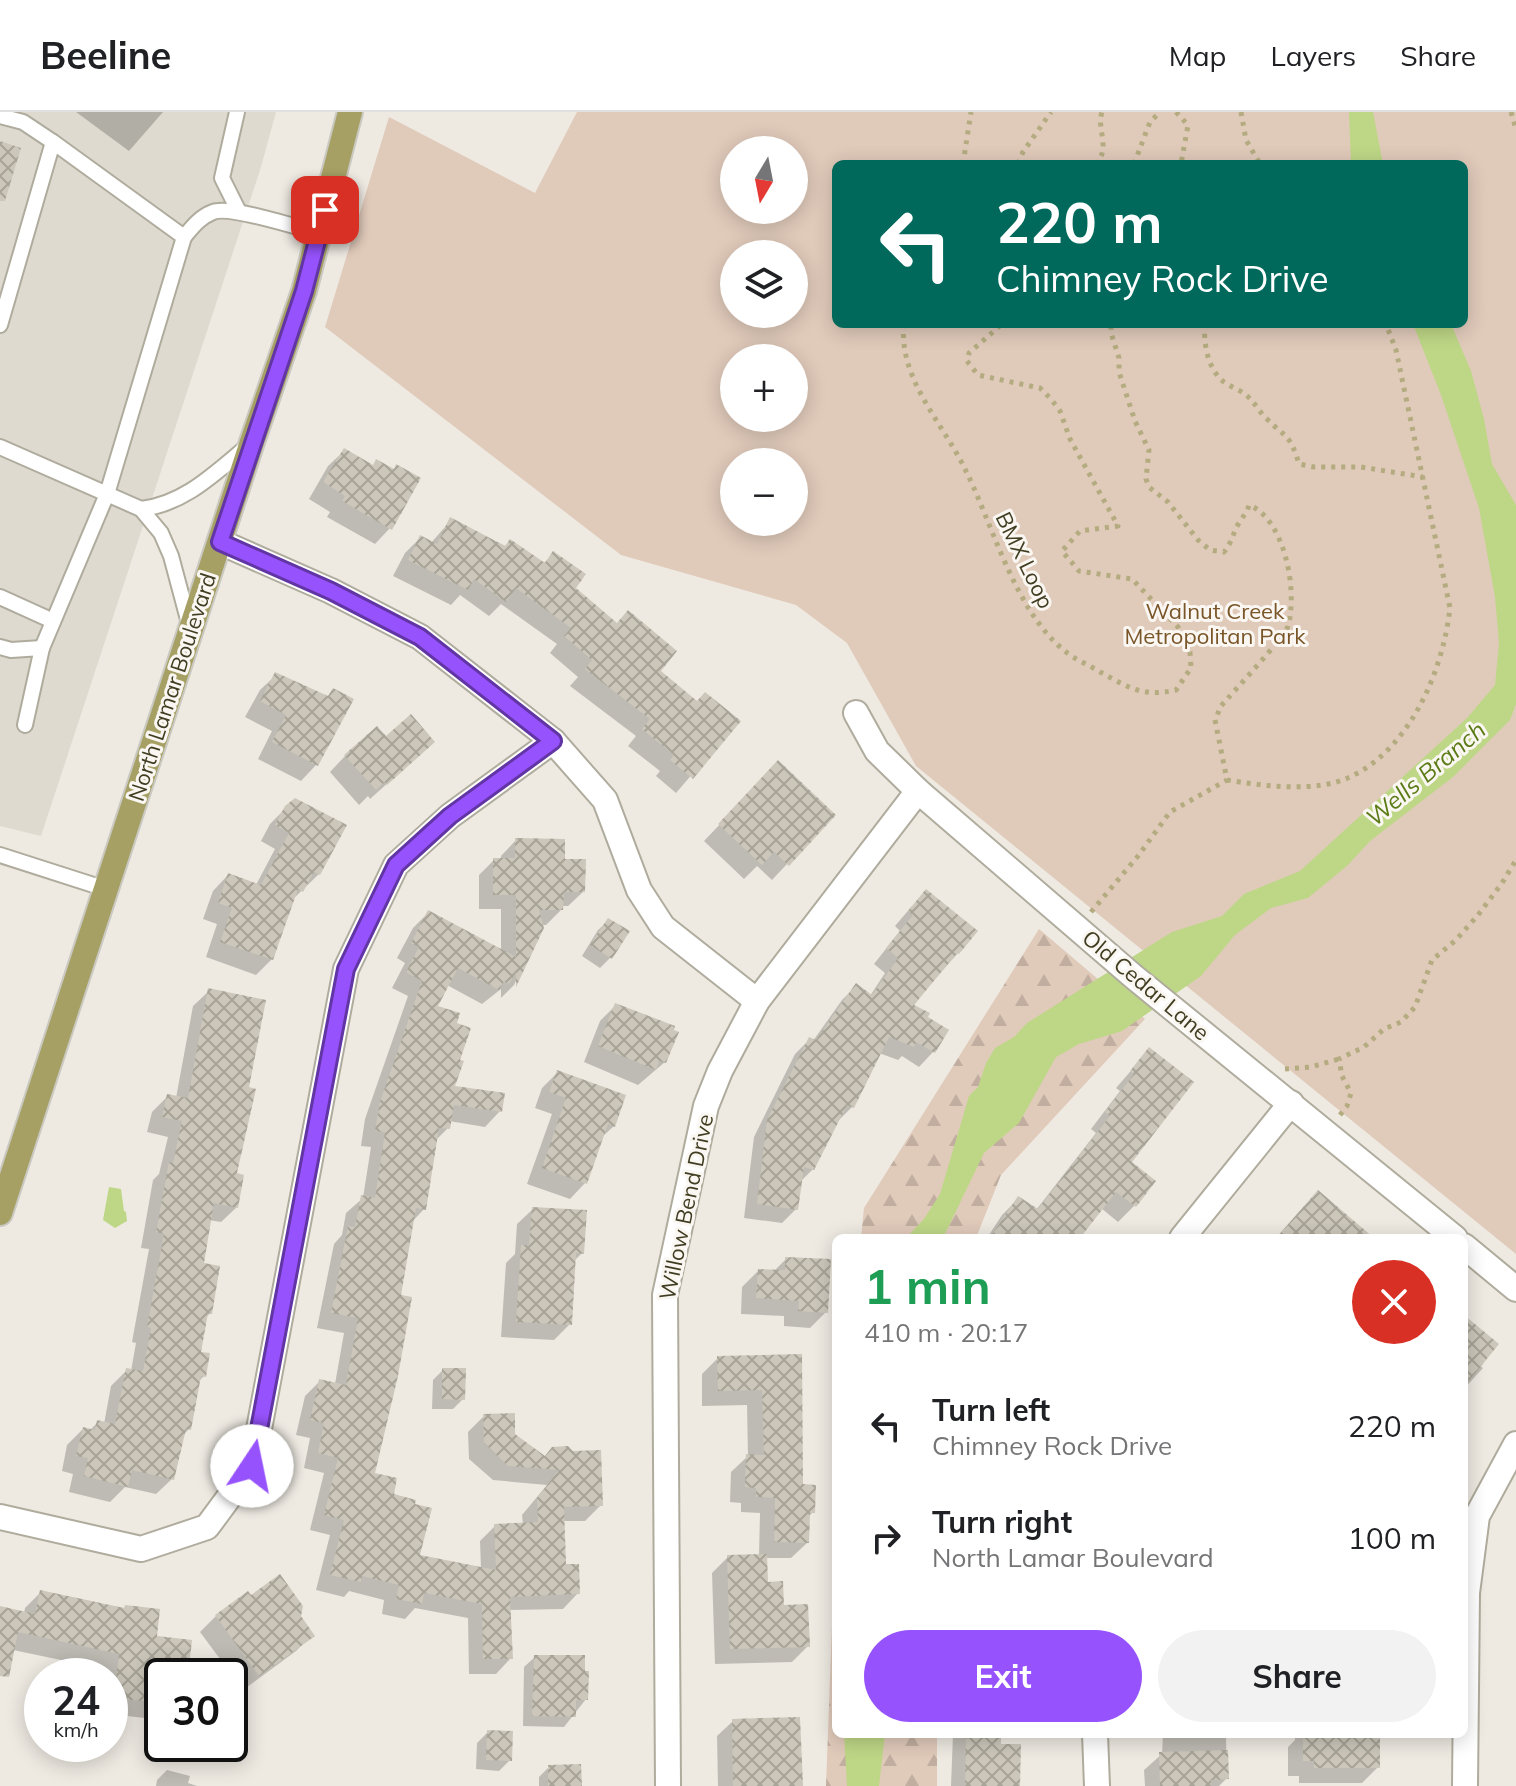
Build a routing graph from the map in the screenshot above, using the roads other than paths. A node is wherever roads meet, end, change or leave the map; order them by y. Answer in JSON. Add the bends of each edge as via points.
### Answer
{"nodes":[{"id":1,"x":237,"y":112,"type":"edge"},
{"id":2,"x":350,"y":112,"type":"edge"},
{"id":3,"x":0,"y":116,"type":"edge"},
{"id":4,"x":53,"y":142,"type":"junction"},
{"id":5,"x":239,"y":212,"type":"junction"},
{"id":6,"x":319,"y":233,"type":"junction"},
{"id":7,"x":184,"y":237,"type":"junction"},
{"id":8,"x":0,"y":325,"type":"edge"},
{"id":9,"x":252,"y":442,"type":"junction"},
{"id":10,"x":0,"y":447,"type":"edge"},
{"id":11,"x":107,"y":494,"type":"junction"},
{"id":12,"x":141,"y":509,"type":"junction"},
{"id":13,"x":220,"y":542,"type":"junction"},
{"id":14,"x":0,"y":597,"type":"edge"},
{"id":15,"x":53,"y":621,"type":"junction"},
{"id":16,"x":191,"y":630,"type":"junction"},
{"id":17,"x":0,"y":647,"type":"edge"},
{"id":18,"x":42,"y":648,"type":"junction"},
{"id":19,"x":856,"y":713,"type":"dead end"},
{"id":20,"x":25,"y":725,"type":"dead end"},
{"id":21,"x":553,"y":741,"type":"junction"},
{"id":22,"x":918,"y":791,"type":"junction"},
{"id":23,"x":0,"y":855,"type":"edge"},
{"id":24,"x":106,"y":889,"type":"junction"},
{"id":25,"x":757,"y":1001,"type":"junction"},
{"id":26,"x":1291,"y":1103,"type":"junction"},
{"id":27,"x":0,"y":1213,"type":"edge"},
{"id":28,"x":1185,"y":1234,"type":"edge"},
{"id":29,"x":1450,"y":1234,"type":"edge"},
{"id":30,"x":1468,"y":1249,"type":"edge"},
{"id":31,"x":1516,"y":1289,"type":"edge"},
{"id":32,"x":1516,"y":1444,"type":"edge"},
{"id":33,"x":0,"y":1517,"type":"edge"},
{"id":34,"x":1468,"y":1585,"type":"edge"},
{"id":35,"x":1095,"y":1738,"type":"edge"},
{"id":36,"x":1465,"y":1738,"type":"edge"},
{"id":37,"x":668,"y":1786,"type":"edge"},
{"id":38,"x":1097,"y":1786,"type":"edge"},
{"id":39,"x":1465,"y":1786,"type":"edge"}],
"edges":[{"from":1,"to":5,"type":"lane","via":[[222,178]]},
{"from":2,"to":6,"type":"main road","name":"North Lamar Boulevard"},
{"from":3,"to":4,"type":"lane","via":[[23,122]]},
{"from":4,"to":7,"type":"lane"},
{"from":4,"to":8,"type":"lane"},
{"from":5,"to":6,"type":"lane"},
{"from":5,"to":7,"type":"lane","via":[[216,210],[197,220]]},
{"from":6,"to":9,"type":"main road","name":"North Lamar Boulevard"},
{"from":7,"to":11,"type":"lane"},
{"from":9,"to":12,"type":"lane","via":[[190,491],[161,506]]},
{"from":9,"to":13,"type":"main road","name":"North Lamar Boulevard"},
{"from":10,"to":11,"type":"lane"},
{"from":11,"to":12,"type":"lane"},
{"from":11,"to":15,"type":"lane"},
{"from":12,"to":16,"type":"lane","via":[[166,544]]},
{"from":13,"to":16,"type":"main road","name":"North Lamar Boulevard"},
{"from":13,"to":21,"type":"street","via":[[420,637]]},
{"from":14,"to":15,"type":"lane"},
{"from":15,"to":18,"type":"lane"},
{"from":16,"to":24,"type":"main road","name":"North Lamar Boulevard"},
{"from":17,"to":18,"type":"lane"},
{"from":18,"to":20,"type":"lane"},
{"from":19,"to":22,"type":"street","name":"Old Cedar Lane","via":[[877,751]]},
{"from":21,"to":25,"type":"street","via":[[605,800],[639,890],[663,927]]},
{"from":21,"to":33,"type":"street","via":[[450,816],[396,865],[346,969],[252,1466],[207,1527],[141,1549]]},
{"from":22,"to":25,"type":"street","name":"Willow Bend Drive"},
{"from":22,"to":26,"type":"street","name":"Old Cedar Lane"},
{"from":23,"to":24,"type":"lane"},
{"from":24,"to":27,"type":"main road","name":"North Lamar Boulevard"},
{"from":25,"to":37,"type":"street","name":"Willow Bend Drive","via":[[706,1106],[665,1295]]},
{"from":26,"to":28,"type":"street"},
{"from":26,"to":29,"type":"street","name":"Old Cedar Lane"},
{"from":30,"to":31,"type":"street"},
{"from":32,"to":34,"type":"street","via":[[1477,1516]]},
{"from":35,"to":38,"type":"street"},
{"from":36,"to":39,"type":"street"}]}
